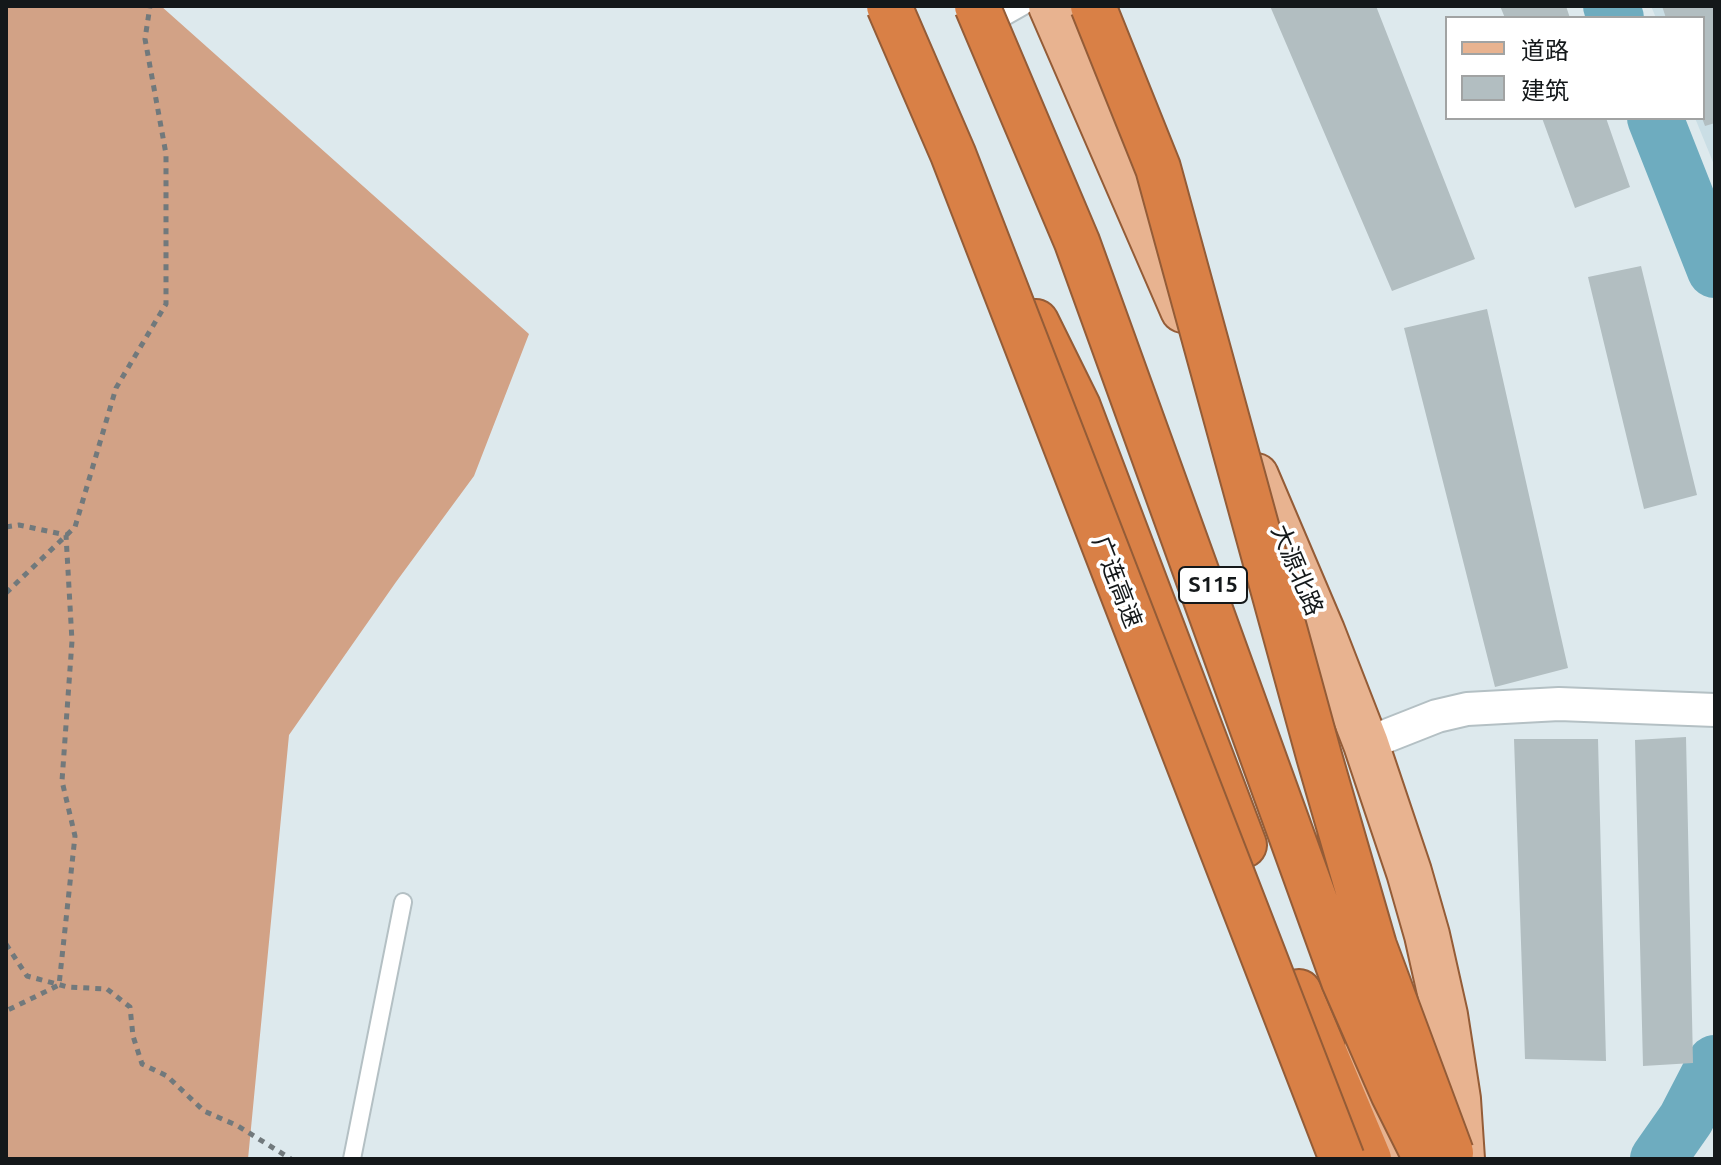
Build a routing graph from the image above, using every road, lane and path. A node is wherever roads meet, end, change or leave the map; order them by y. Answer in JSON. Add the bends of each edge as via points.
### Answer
{"nodes":[{"id":1,"x":150,"y":6,"type":"edge"},
{"id":2,"x":867,"y":6,"type":"edge"},
{"id":3,"x":889,"y":6,"type":"edge"},
{"id":4,"x":1024,"y":6,"type":"edge"},
{"id":5,"x":1051,"y":6,"type":"edge"},
{"id":6,"x":1093,"y":6,"type":"edge"},
{"id":7,"x":974,"y":14,"type":"edge"},
{"id":8,"x":6,"y":527,"type":"edge"},
{"id":9,"x":66,"y":535,"type":"junction"},
{"id":10,"x":6,"y":593,"type":"edge"},
{"id":11,"x":1715,"y":710,"type":"edge"},
{"id":12,"x":1366,"y":744,"type":"junction"},
{"id":13,"x":403,"y":902,"type":"dead end"},
{"id":14,"x":6,"y":944,"type":"edge"},
{"id":15,"x":59,"y":985,"type":"junction"},
{"id":16,"x":6,"y":1011,"type":"edge"},
{"id":17,"x":291,"y":1159,"type":"edge"},
{"id":18,"x":352,"y":1159,"type":"edge"},
{"id":19,"x":1342,"y":1159,"type":"edge"},
{"id":20,"x":1369,"y":1159,"type":"edge"},
{"id":21,"x":1381,"y":1159,"type":"edge"},
{"id":22,"x":1426,"y":1159,"type":"edge"},
{"id":23,"x":1453,"y":1159,"type":"edge"},
{"id":24,"x":1462,"y":1159,"type":"edge"}],
"edges":[{"from":1,"to":9,"type":"path","via":[[145,39],[166,154],[166,304],[116,388],[75,527]]},
{"from":2,"to":20,"type":"highway","bridge":true,"via":[[943,139],[1078,407],[1294,980]]},
{"from":3,"to":19,"type":"highway","name":"广连高速","bridge":true,"via":[[953,154]]},
{"from":4,"to":7,"type":"lane"},
{"from":5,"to":12,"type":"main road","name":"大源北路","via":[[1285,542]]},
{"from":6,"to":23,"type":"highway","bridge":true,"via":[[1158,168],[1374,946]]},
{"from":7,"to":21,"type":"main road","number":"S115","via":[[1288,774],[1352,976]]},
{"from":7,"to":22,"type":"highway","bridge":true,"via":[[1077,242],[1339,967]]},
{"from":8,"to":9,"type":"path"},
{"from":9,"to":10,"type":"path"},
{"from":9,"to":15,"type":"path","via":[[72,641],[62,781],[75,836]]},
{"from":11,"to":12,"type":"street","via":[[1559,704],[1467,709]]},
{"from":12,"to":24,"type":"main road","name":"大源北路","via":[[1427,935],[1458,1099]]},
{"from":13,"to":18,"type":"lane"},
{"from":14,"to":15,"type":"path","via":[[27,976]]},
{"from":15,"to":16,"type":"path"},
{"from":15,"to":17,"type":"path","via":[[107,989],[130,1007],[142,1064],[167,1076],[204,1111]]}]}
